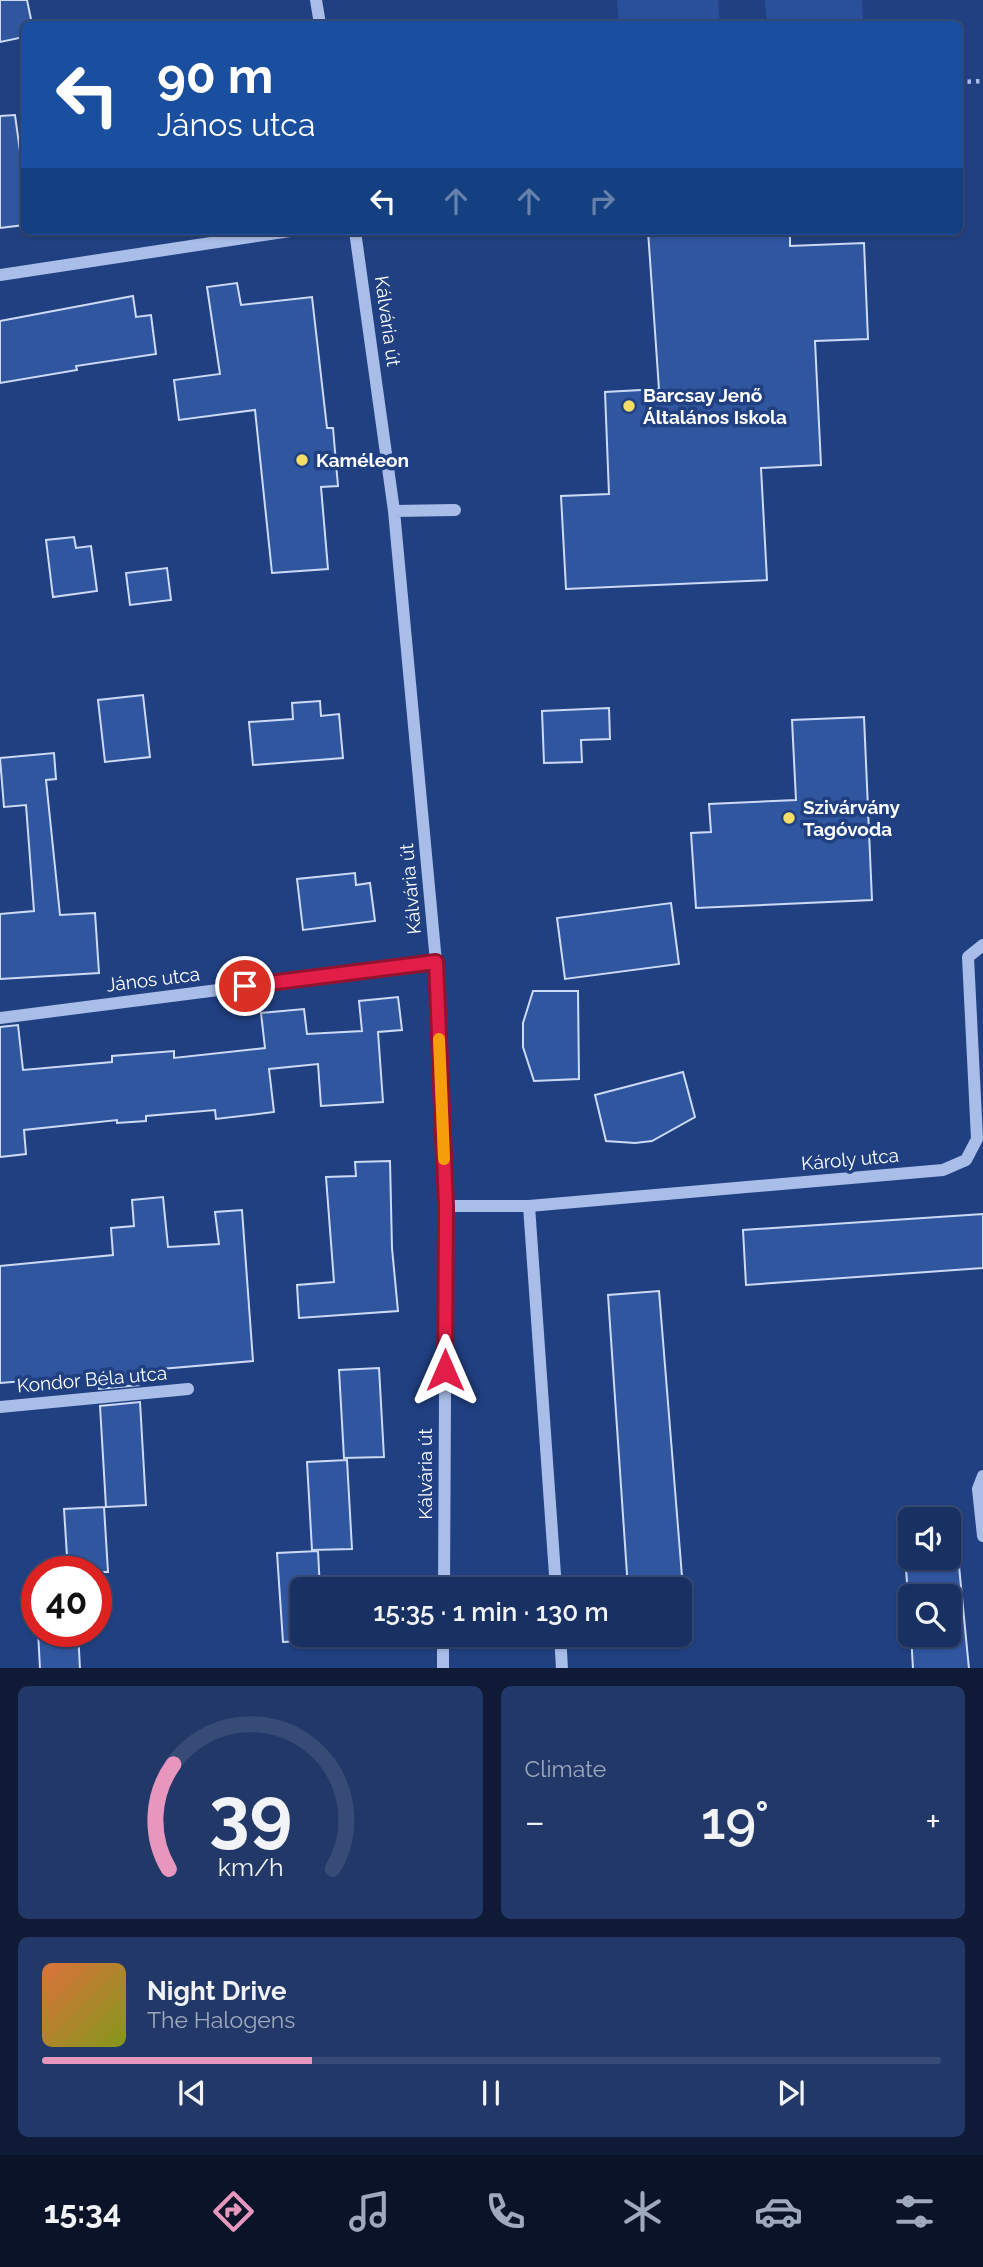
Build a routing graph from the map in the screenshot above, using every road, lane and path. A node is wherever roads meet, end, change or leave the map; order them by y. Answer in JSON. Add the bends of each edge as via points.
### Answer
{"nodes":[{"id":1,"x":316,"y":0,"type":"edge"},
{"id":2,"x":320,"y":21,"type":"edge"},
{"id":3,"x":983,"y":81,"type":"edge"},
{"id":4,"x":963,"y":82,"type":"edge"},
{"id":5,"x":264,"y":235,"type":"edge"},
{"id":6,"x":356,"y":235,"type":"edge"},
{"id":7,"x":0,"y":275,"type":"edge"},
{"id":8,"x":455,"y":510,"type":"dead end"},
{"id":9,"x":394,"y":511,"type":"junction"},
{"id":10,"x":983,"y":945,"type":"edge"},
{"id":11,"x":436,"y":962,"type":"junction"},
{"id":12,"x":0,"y":1018,"type":"edge"},
{"id":13,"x":446,"y":1206,"type":"junction"},
{"id":14,"x":529,"y":1206,"type":"junction"},
{"id":15,"x":188,"y":1389,"type":"dead end"},
{"id":16,"x":0,"y":1407,"type":"edge"},
{"id":17,"x":983,"y":1476,"type":"edge"},
{"id":18,"x":983,"y":1536,"type":"edge"},
{"id":19,"x":444,"y":1577,"type":"edge"},
{"id":20,"x":555,"y":1577,"type":"edge"},
{"id":21,"x":443,"y":1647,"type":"edge"},
{"id":22,"x":560,"y":1647,"type":"edge"},
{"id":23,"x":443,"y":1668,"type":"edge"},
{"id":24,"x":562,"y":1668,"type":"edge"}],
"edges":[{"from":1,"to":2,"type":"street"},
{"from":3,"to":4,"type":"path"},
{"from":5,"to":7,"type":"street"},
{"from":6,"to":9,"type":"street","name":"Kálvária út"},
{"from":8,"to":9,"type":"street"},
{"from":9,"to":11,"type":"street","name":"Kálvária út"},
{"from":10,"to":14,"type":"street","name":"Károly utca","via":[[968,957],[977,1139],[966,1160],[943,1170]]},
{"from":11,"to":12,"type":"street","name":"János utca"},
{"from":11,"to":13,"type":"street","name":"Kálvária út"},
{"from":13,"to":14,"type":"street","name":"Károly utca"},
{"from":13,"to":19,"type":"street","name":"Kálvária út"},
{"from":14,"to":20,"type":"street"},
{"from":15,"to":16,"type":"street","name":"Kondor Béla utca"},
{"from":17,"to":18,"type":"street","via":[[978,1489]]},
{"from":21,"to":23,"type":"street"},
{"from":22,"to":24,"type":"street"}]}
